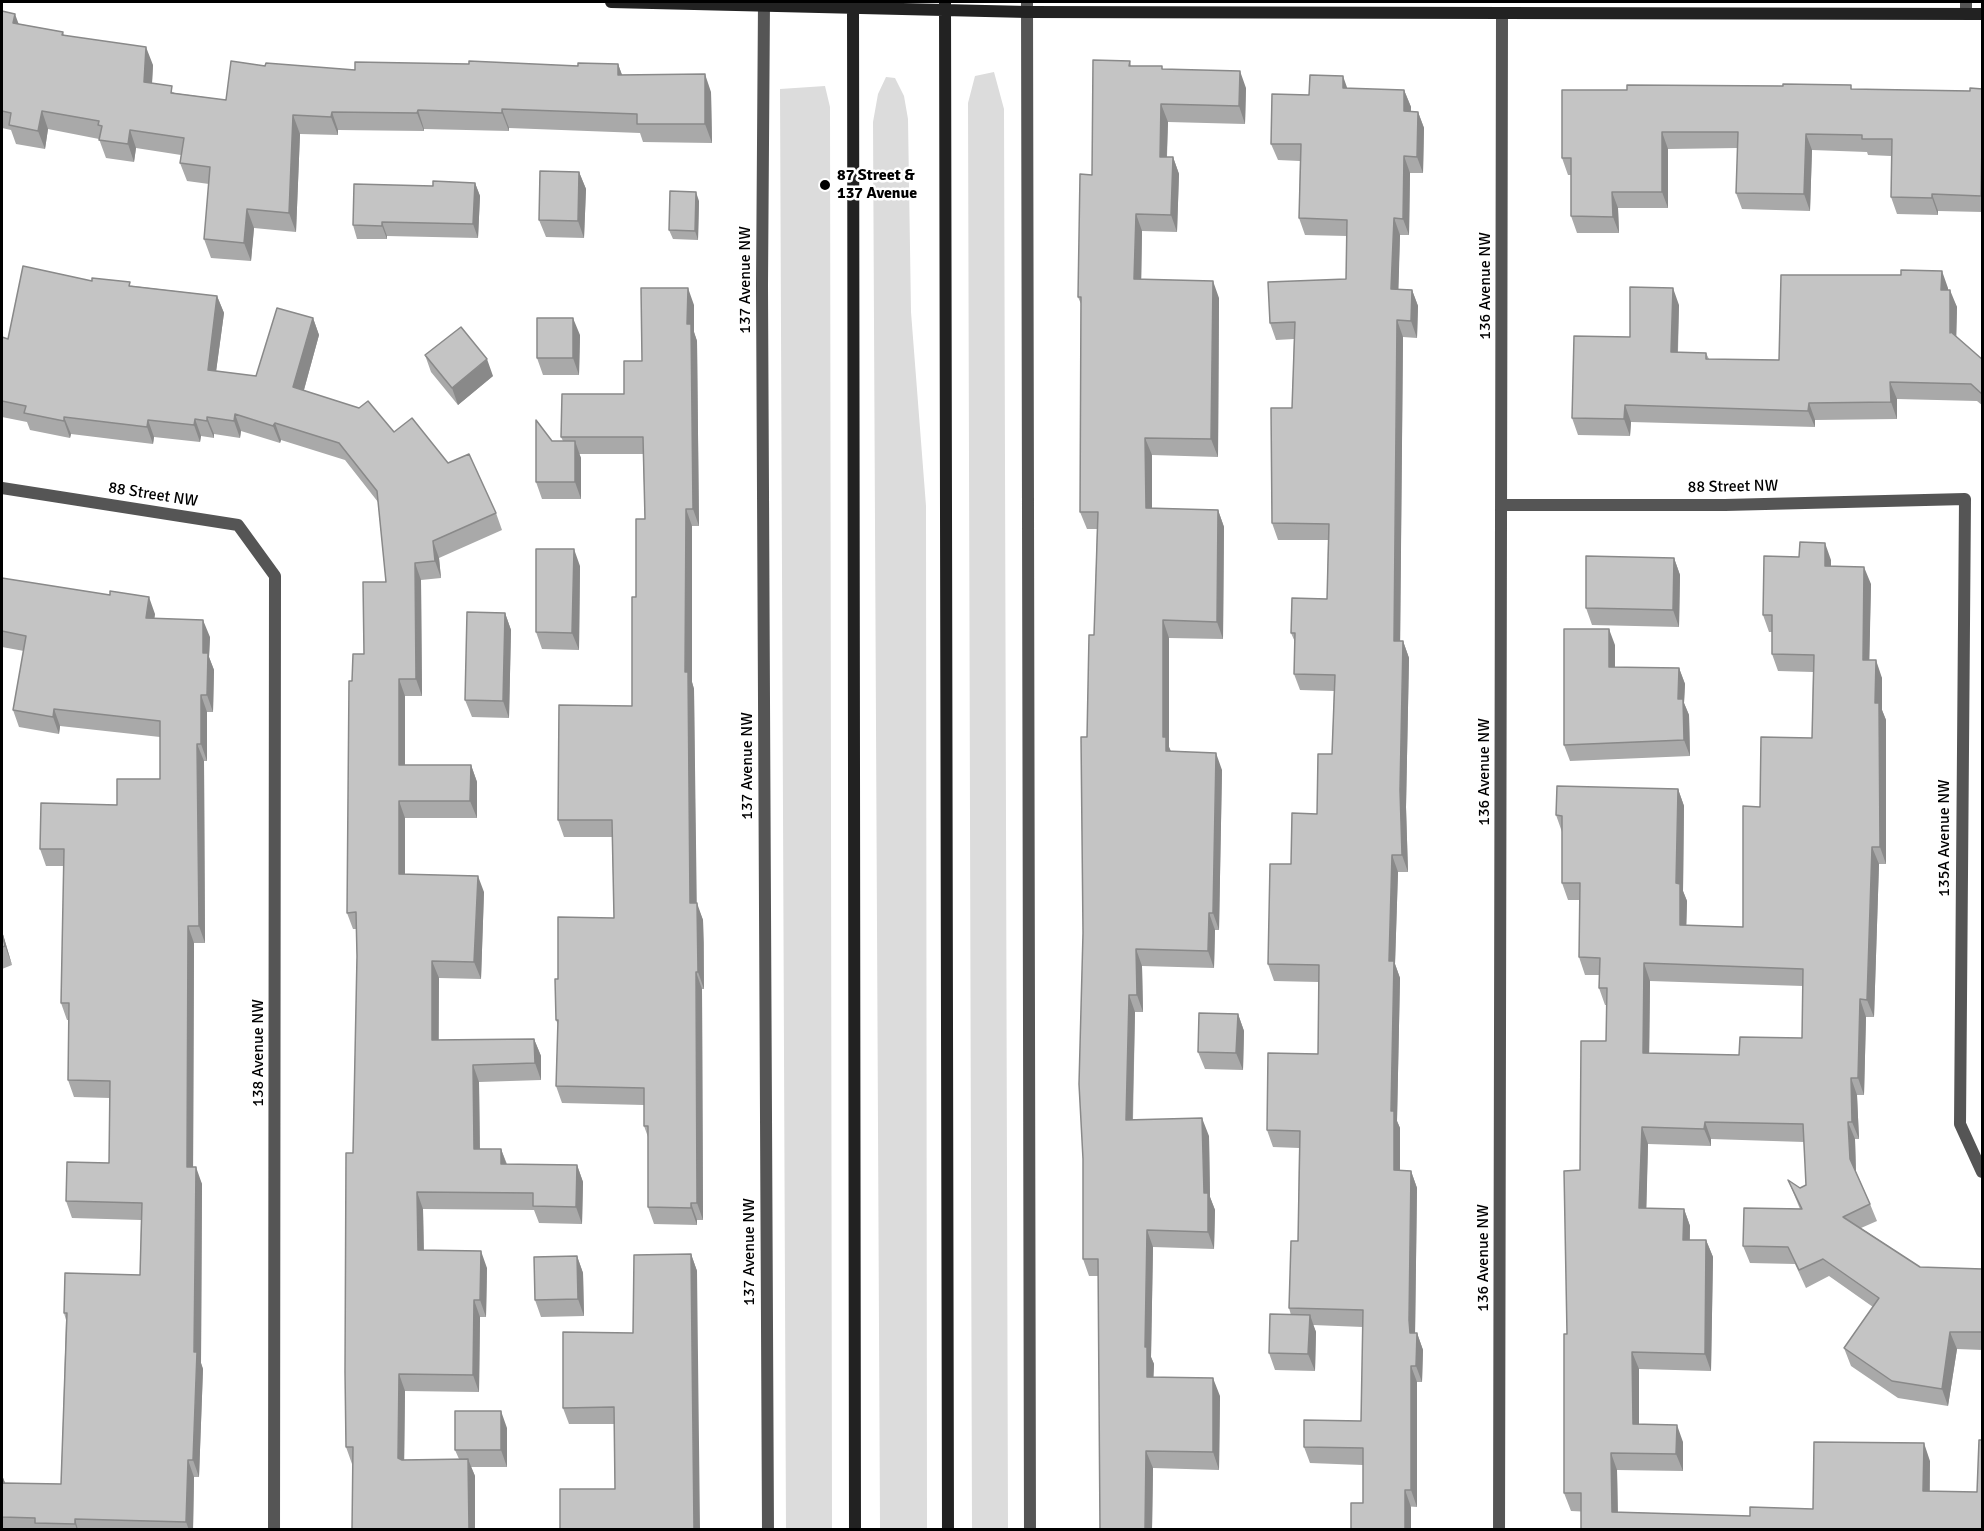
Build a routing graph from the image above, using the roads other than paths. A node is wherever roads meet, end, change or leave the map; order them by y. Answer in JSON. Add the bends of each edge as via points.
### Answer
{"nodes":[{"id":1,"x":611,"y":2,"type":"edge"},
{"id":2,"x":764,"y":3,"type":"edge"},
{"id":3,"x":853,"y":4,"type":"edge"},
{"id":4,"x":945,"y":5,"type":"edge"},
{"id":5,"x":1027,"y":7,"type":"edge"},
{"id":6,"x":1966,"y":8,"type":"edge"},
{"id":7,"x":1502,"y":14,"type":"junction"},
{"id":8,"x":1983,"y":14,"type":"edge"},
{"id":9,"x":2,"y":488,"type":"edge"},
{"id":10,"x":1965,"y":499,"type":"joint"},
{"id":11,"x":1502,"y":505,"type":"junction"},
{"id":12,"x":275,"y":576,"type":"joint"},
{"id":13,"x":1983,"y":1172,"type":"edge"},
{"id":14,"x":274,"y":1530,"type":"edge"},
{"id":15,"x":768,"y":1530,"type":"edge"},
{"id":16,"x":855,"y":1530,"type":"edge"},
{"id":17,"x":948,"y":1530,"type":"edge"},
{"id":18,"x":1030,"y":1530,"type":"edge"},
{"id":19,"x":1499,"y":1530,"type":"edge"}],
"edges":[{"from":1,"to":2,"type":"main road"},
{"from":2,"to":3,"type":"main road"},
{"from":2,"to":15,"type":"street","name":"137 Avenue NW"},
{"from":3,"to":4,"type":"main road"},
{"from":3,"to":16,"type":"main road"},
{"from":4,"to":5,"type":"main road"},
{"from":4,"to":17,"type":"main road"},
{"from":5,"to":7,"type":"main road"},
{"from":5,"to":18,"type":"street"},
{"from":6,"to":7,"type":"main road"},
{"from":6,"to":8,"type":"main road"},
{"from":7,"to":11,"type":"street","name":"136 Avenue NW"},
{"from":9,"to":12,"type":"street","name":"88 Street NW","via":[[238,525]]},
{"from":10,"to":11,"type":"street","name":"88 Street NW"},
{"from":10,"to":13,"type":"street","name":"135A Avenue NW","via":[[1960,1124]]},
{"from":11,"to":19,"type":"street","name":"136 Avenue NW"},
{"from":12,"to":14,"type":"street","name":"138 Avenue NW"}]}
